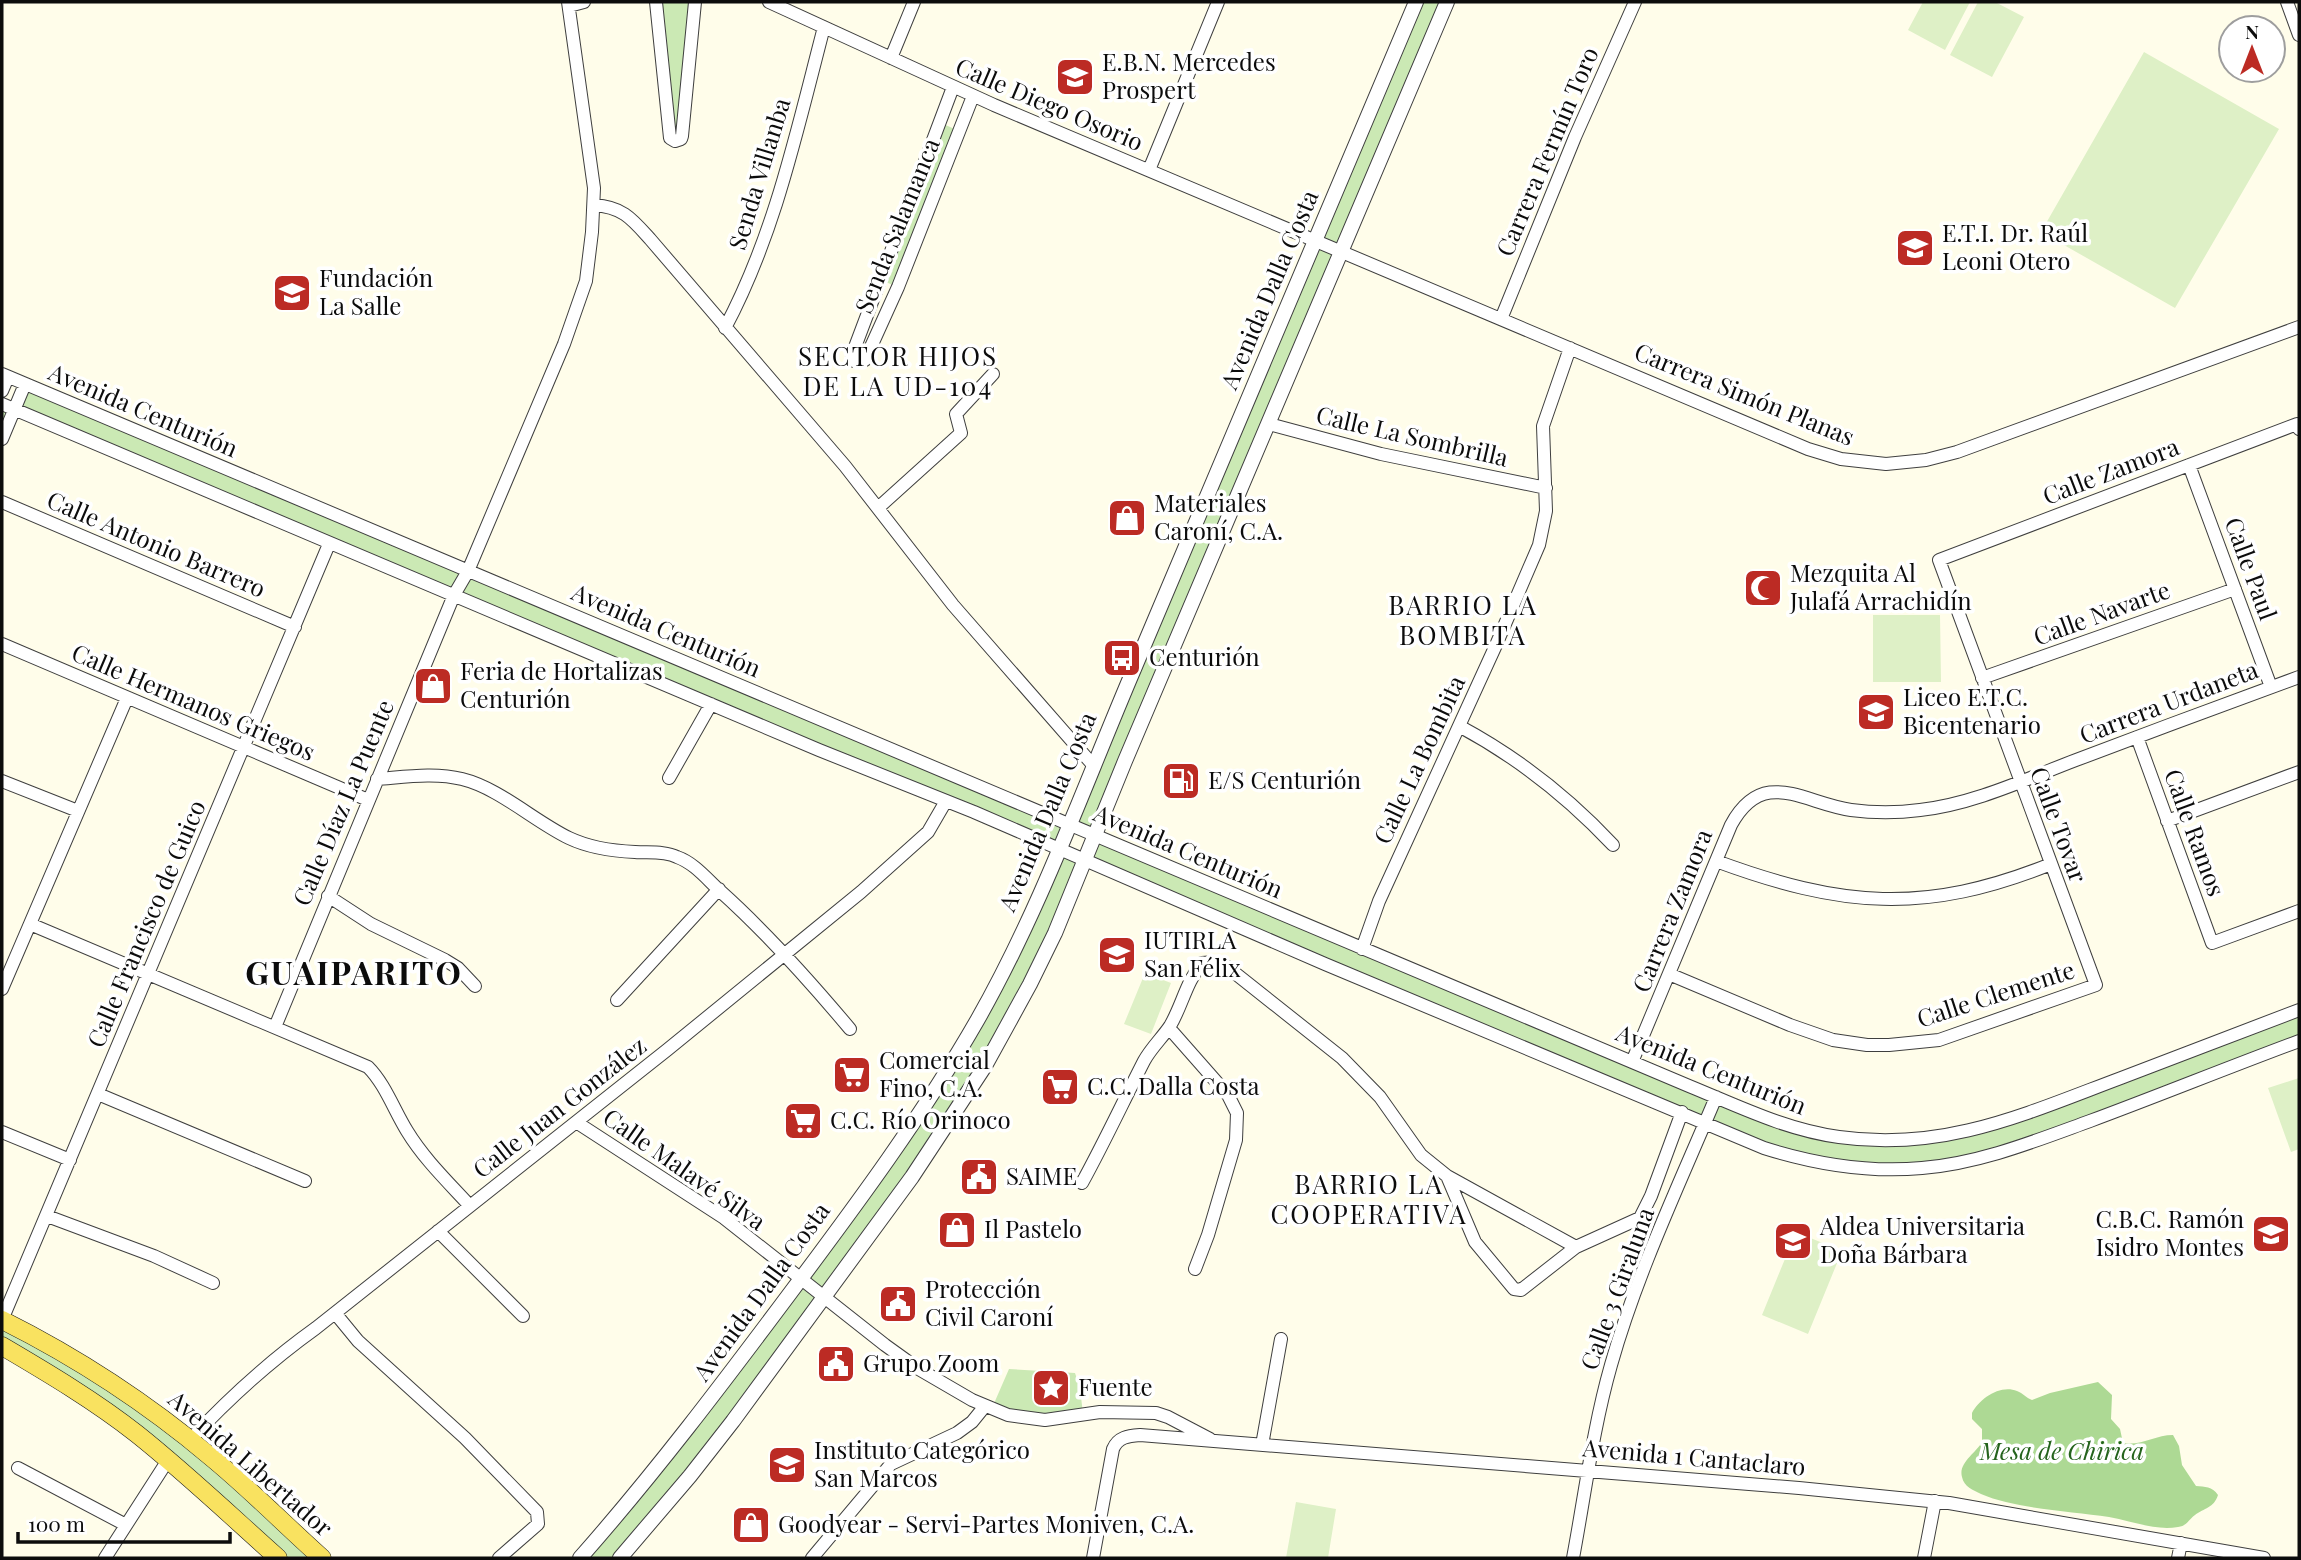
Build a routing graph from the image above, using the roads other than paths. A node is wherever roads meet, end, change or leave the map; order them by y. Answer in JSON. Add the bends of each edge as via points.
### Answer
{"nodes":[{"id":1,"x":584,"y":2,"type":"edge"},
{"id":2,"x":656,"y":2,"type":"edge"},
{"id":3,"x":695,"y":2,"type":"edge"},
{"id":4,"x":769,"y":2,"type":"edge"},
{"id":5,"x":914,"y":2,"type":"edge"},
{"id":6,"x":1218,"y":2,"type":"edge"},
{"id":7,"x":1447,"y":2,"type":"edge"},
{"id":8,"x":1635,"y":2,"type":"edge"},
{"id":9,"x":2287,"y":2,"type":"edge"},
{"id":10,"x":1411,"y":3,"type":"edge"},
{"id":11,"x":568,"y":4,"type":"edge"},
{"id":12,"x":824,"y":27,"type":"junction"},
{"id":13,"x":2299,"y":35,"type":"edge"},
{"id":14,"x":891,"y":58,"type":"junction"},
{"id":15,"x":953,"y":87,"type":"junction"},
{"id":16,"x":973,"y":96,"type":"junction"},
{"id":17,"x":1149,"y":170,"type":"junction"},
{"id":18,"x":594,"y":205,"type":"junction"},
{"id":19,"x":1316,"y":240,"type":"junction"},
{"id":20,"x":1341,"y":251,"type":"junction"},
{"id":21,"x":1501,"y":319,"type":"junction"},
{"id":22,"x":2299,"y":327,"type":"edge"},
{"id":23,"x":725,"y":328,"type":"junction"},
{"id":24,"x":1570,"y":348,"type":"junction"},
{"id":25,"x":993,"y":374,"type":"dead end"},
{"id":26,"x":5,"y":376,"type":"edge"},
{"id":27,"x":25,"y":384,"type":"junction"},
{"id":28,"x":2,"y":391,"type":"edge"},
{"id":29,"x":8,"y":407,"type":"edge"},
{"id":30,"x":44,"y":422,"type":"junction"},
{"id":31,"x":1269,"y":424,"type":"junction"},
{"id":32,"x":2298,"y":426,"type":"edge"},
{"id":33,"x":4,"y":434,"type":"edge"},
{"id":34,"x":2189,"y":465,"type":"junction"},
{"id":35,"x":1546,"y":488,"type":"junction"},
{"id":36,"x":2,"y":502,"type":"edge"},
{"id":37,"x":878,"y":508,"type":"junction"},
{"id":38,"x":329,"y":544,"type":"junction"},
{"id":39,"x":1940,"y":560,"type":"joint"},
{"id":40,"x":468,"y":571,"type":"junction"},
{"id":41,"x":2235,"y":589,"type":"junction"},
{"id":42,"x":454,"y":595,"type":"junction"},
{"id":43,"x":295,"y":627,"type":"junction"},
{"id":44,"x":2,"y":644,"type":"edge"},
{"id":45,"x":2299,"y":677,"type":"edge"},
{"id":46,"x":1983,"y":678,"type":"junction"},
{"id":47,"x":2271,"y":687,"type":"junction"},
{"id":48,"x":127,"y":698,"type":"junction"},
{"id":49,"x":711,"y":704,"type":"junction"},
{"id":50,"x":1459,"y":726,"type":"junction"},
{"id":51,"x":2137,"y":737,"type":"junction"},
{"id":52,"x":244,"y":747,"type":"junction"},
{"id":53,"x":1093,"y":765,"type":"junction"},
{"id":54,"x":2299,"y":772,"type":"edge"},
{"id":55,"x":668,"y":778,"type":"dead end"},
{"id":56,"x":377,"y":779,"type":"junction"},
{"id":57,"x":2,"y":781,"type":"edge"},
{"id":58,"x":2020,"y":782,"type":"junction"},
{"id":59,"x":1769,"y":791,"type":"joint"},
{"id":60,"x":368,"y":800,"type":"junction"},
{"id":61,"x":946,"y":801,"type":"junction"},
{"id":62,"x":78,"y":811,"type":"junction"},
{"id":63,"x":2167,"y":821,"type":"junction"},
{"id":64,"x":1069,"y":824,"type":"junction"},
{"id":65,"x":1095,"y":835,"type":"junction"},
{"id":66,"x":1613,"y":845,"type":"dead end"},
{"id":67,"x":1058,"y":849,"type":"junction"},
{"id":68,"x":1084,"y":860,"type":"junction"},
{"id":69,"x":1716,"y":861,"type":"junction"},
{"id":70,"x":2051,"y":864,"type":"junction"},
{"id":71,"x":719,"y":890,"type":"junction"},
{"id":72,"x":328,"y":896,"type":"junction"},
{"id":73,"x":2299,"y":911,"type":"edge"},
{"id":74,"x":30,"y":924,"type":"junction"},
{"id":75,"x":1362,"y":949,"type":"junction"},
{"id":76,"x":784,"y":954,"type":"junction"},
{"id":77,"x":149,"y":974,"type":"junction"},
{"id":78,"x":1669,"y":974,"type":"junction"},
{"id":79,"x":2096,"y":985,"type":"joint"},
{"id":80,"x":475,"y":986,"type":"dead end"},
{"id":81,"x":2,"y":989,"type":"edge"},
{"id":82,"x":617,"y":1000,"type":"dead end"},
{"id":83,"x":2299,"y":1010,"type":"edge"},
{"id":84,"x":275,"y":1027,"type":"junction"},
{"id":85,"x":1169,"y":1028,"type":"junction"},
{"id":86,"x":850,"y":1029,"type":"dead end"},
{"id":87,"x":2299,"y":1041,"type":"edge"},
{"id":88,"x":1632,"y":1062,"type":"junction"},
{"id":89,"x":98,"y":1094,"type":"junction"},
{"id":90,"x":1716,"y":1097,"type":"junction"},
{"id":91,"x":1682,"y":1112,"type":"junction"},
{"id":92,"x":576,"y":1122,"type":"junction"},
{"id":93,"x":1705,"y":1123,"type":"junction"},
{"id":94,"x":2,"y":1132,"type":"edge"},
{"id":95,"x":70,"y":1160,"type":"junction"},
{"id":96,"x":1447,"y":1175,"type":"junction"},
{"id":97,"x":305,"y":1181,"type":"dead end"},
{"id":98,"x":1082,"y":1183,"type":"dead end"},
{"id":99,"x":470,"y":1206,"type":"junction"},
{"id":100,"x":47,"y":1216,"type":"junction"},
{"id":101,"x":438,"y":1231,"type":"junction"},
{"id":102,"x":1576,"y":1247,"type":"junction"},
{"id":103,"x":1195,"y":1269,"type":"dead end"},
{"id":104,"x":800,"y":1279,"type":"junction"},
{"id":105,"x":213,"y":1283,"type":"dead end"},
{"id":106,"x":824,"y":1298,"type":"junction"},
{"id":107,"x":335,"y":1313,"type":"junction"},
{"id":108,"x":523,"y":1316,"type":"dead end"},
{"id":109,"x":2,"y":1320,"type":"edge"},
{"id":110,"x":1281,"y":1339,"type":"dead end"},
{"id":111,"x":2,"y":1346,"type":"edge"},
{"id":112,"x":985,"y":1406,"type":"junction"},
{"id":113,"x":190,"y":1440,"type":"junction"},
{"id":114,"x":1213,"y":1441,"type":"junction"},
{"id":115,"x":1262,"y":1445,"type":"junction"},
{"id":116,"x":168,"y":1460,"type":"junction"},
{"id":117,"x":18,"y":1468,"type":"dead end"},
{"id":118,"x":1589,"y":1471,"type":"junction"},
{"id":119,"x":1935,"y":1501,"type":"junction"},
{"id":120,"x":126,"y":1525,"type":"junction"},
{"id":121,"x":2181,"y":1543,"type":"junction"},
{"id":122,"x":105,"y":1558,"type":"edge"},
{"id":123,"x":278,"y":1558,"type":"edge"},
{"id":124,"x":322,"y":1558,"type":"edge"},
{"id":125,"x":499,"y":1558,"type":"edge"},
{"id":126,"x":580,"y":1558,"type":"edge"},
{"id":127,"x":620,"y":1558,"type":"edge"},
{"id":128,"x":812,"y":1558,"type":"edge"},
{"id":129,"x":1093,"y":1558,"type":"edge"},
{"id":130,"x":1573,"y":1558,"type":"edge"},
{"id":131,"x":1924,"y":1558,"type":"edge"},
{"id":132,"x":2178,"y":1558,"type":"edge"},
{"id":133,"x":2263,"y":1558,"type":"edge"}],
"edges":[{"from":1,"to":11,"type":"street"},
{"from":2,"to":3,"type":"street","via":[[670,138],[675,141],[682,136]]},
{"from":4,"to":12,"type":"street","name":"Calle Diego Osorio"},
{"from":5,"to":14,"type":"street"},
{"from":6,"to":17,"type":"street"},
{"from":7,"to":20,"type":"street","name":"Avenida Dalla Costa"},
{"from":8,"to":21,"type":"street","name":"Carrera Fermín Toro"},
{"from":9,"to":13,"type":"street"},
{"from":10,"to":19,"type":"street","name":"Avenida Dalla Costa"},
{"from":11,"to":18,"type":"street","name":"Calle Díaz La Puente","via":[[592,162]]},
{"from":12,"to":14,"type":"street","name":"Calle Diego Osorio"},
{"from":12,"to":23,"type":"street","name":"Senda Villanba","via":[[770,224]]},
{"from":14,"to":15,"type":"street","name":"Calle Diego Osorio"},
{"from":15,"to":16,"type":"street","name":"Calle Diego Osorio"},
{"from":15,"to":16,"type":"street","name":"Senda Salamanca","via":[[878,279],[852,355],[858,363],[865,360],[892,302]]},
{"from":16,"to":17,"type":"street","name":"Calle Diego Osorio"},
{"from":17,"to":19,"type":"street","name":"Calle Diego Osorio"},
{"from":18,"to":23,"type":"street","via":[[615,208],[635,223]]},
{"from":18,"to":40,"type":"street","name":"Calle Díaz La Puente","via":[[579,305]]},
{"from":19,"to":20,"type":"street","name":"Calle Diego Osorio"},
{"from":19,"to":53,"type":"street","name":"Avenida Dalla Costa"},
{"from":20,"to":21,"type":"street","name":"Carrera Simón Planas"},
{"from":20,"to":31,"type":"street","name":"Avenida Dalla Costa"},
{"from":21,"to":24,"type":"street","name":"Carrera Simón Planas"},
{"from":22,"to":24,"type":"street","name":"Carrera Simón Planas","via":[[1990,442],[1926,460],[1885,464],[1841,460],[1808,449]]},
{"from":23,"to":37,"type":"street"},
{"from":24,"to":35,"type":"street","name":"Calle La Bombita","via":[[1543,426]]},
{"from":25,"to":37,"type":"street","via":[[956,414],[961,433]]},
{"from":26,"to":27,"type":"street","name":"Avenida Centurión"},
{"from":26,"to":28,"type":"street"},
{"from":27,"to":29,"type":"street"},
{"from":27,"to":40,"type":"street","name":"Avenida Centurión"},
{"from":29,"to":30,"type":"street","name":"Avenida Centurión"},
{"from":29,"to":33,"type":"street"},
{"from":30,"to":33,"type":"street","name":"Avenida Centurión","via":[[24,423]]},
{"from":30,"to":38,"type":"street","name":"Avenida Centurión"},
{"from":31,"to":35,"type":"street","name":"Calle La Sombrilla","via":[[1393,457]]},
{"from":31,"to":65,"type":"street","name":"Avenida Dalla Costa"},
{"from":32,"to":34,"type":"street","name":"Calle Zamora"},
{"from":34,"to":39,"type":"street","name":"Calle Zamora"},
{"from":34,"to":41,"type":"street","name":"Calle Paul"},
{"from":35,"to":50,"type":"street","name":"Calle La Bombita","via":[[1544,527],[1531,568]]},
{"from":36,"to":43,"type":"street","name":"Calle Antonio Barrero"},
{"from":37,"to":53,"type":"street","via":[[953,605]]},
{"from":38,"to":42,"type":"street","name":"Avenida Centurión"},
{"from":38,"to":43,"type":"street","name":"Calle Francisco de Guico"},
{"from":39,"to":46,"type":"street","name":"Calle Tovar"},
{"from":40,"to":42,"type":"street","name":"Calle Díaz La Puente"},
{"from":40,"to":64,"type":"street","name":"Avenida Centurión"},
{"from":41,"to":46,"type":"street","name":"Calle Navarte"},
{"from":41,"to":47,"type":"street","name":"Calle Paul"},
{"from":42,"to":49,"type":"street","name":"Avenida Centurión"},
{"from":42,"to":56,"type":"street","name":"Calle Díaz La Puente"},
{"from":43,"to":52,"type":"street","name":"Calle Francisco de Guico"},
{"from":44,"to":48,"type":"street","name":"Calle Hermanos Griegos"},
{"from":45,"to":47,"type":"street","name":"Carrera Urdaneta"},
{"from":46,"to":58,"type":"street","name":"Calle Tovar"},
{"from":47,"to":51,"type":"street","name":"Carrera Urdaneta"},
{"from":48,"to":52,"type":"street","name":"Calle Hermanos Griegos"},
{"from":48,"to":62,"type":"street"},
{"from":49,"to":55,"type":"street"},
{"from":49,"to":61,"type":"street","name":"Avenida Centurión"},
{"from":50,"to":66,"type":"street","via":[[1538,776],[1581,810]]},
{"from":50,"to":75,"type":"street","name":"Calle La Bombita","via":[[1379,901]]},
{"from":51,"to":58,"type":"street","name":"Carrera Urdaneta"},
{"from":51,"to":63,"type":"street","name":"Calle Ramos"},
{"from":52,"to":60,"type":"street","name":"Calle Hermanos Griegos"},
{"from":52,"to":77,"type":"street","name":"Calle Francisco de Guico"},
{"from":53,"to":64,"type":"street","name":"Avenida Dalla Costa"},
{"from":54,"to":63,"type":"street"},
{"from":56,"to":60,"type":"street","name":"Calle Díaz La Puente"},
{"from":56,"to":71,"type":"street","via":[[446,776],[473,782],[591,847],[678,857]]},
{"from":57,"to":62,"type":"street"},
{"from":58,"to":59,"type":"street","name":"Carrera Urdaneta","via":[[1972,799],[1894,812],[1853,810]]},
{"from":58,"to":70,"type":"street","name":"Calle Tovar"},
{"from":59,"to":69,"type":"street","name":"Carrera Zamora","via":[[1737,814]]},
{"from":60,"to":72,"type":"street","name":"Calle Díaz La Puente"},
{"from":61,"to":67,"type":"street","name":"Avenida Centurión"},
{"from":61,"to":76,"type":"street","name":"Calle Juan González","via":[[914,848]]},
{"from":62,"to":74,"type":"street"},
{"from":63,"to":73,"type":"street","name":"Calle Ramos","via":[[2212,943]]},
{"from":64,"to":65,"type":"street","name":"Avenida Centurión"},
{"from":64,"to":67,"type":"street","name":"Avenida Dalla Costa"},
{"from":65,"to":68,"type":"street","name":"Avenida Dalla Costa"},
{"from":65,"to":75,"type":"street","name":"Avenida Centurión"},
{"from":67,"to":68,"type":"street","name":"Avenida Centurión"},
{"from":67,"to":104,"type":"street","name":"Avenida Dalla Costa","via":[[1019,940],[965,1041],[909,1128]]},
{"from":68,"to":91,"type":"street","name":"Avenida Centurión"},
{"from":68,"to":106,"type":"street","name":"Avenida Dalla Costa","via":[[1041,964],[985,1066]]},
{"from":69,"to":70,"type":"street","via":[[1790,887],[1881,900],[1964,892]]},
{"from":69,"to":78,"type":"street","name":"Carrera Zamora"},
{"from":70,"to":79,"type":"street","name":"Calle Tovar"},
{"from":71,"to":76,"type":"street"},
{"from":71,"to":82,"type":"street"},
{"from":72,"to":80,"type":"street","via":[[371,924],[452,964]]},
{"from":72,"to":84,"type":"street","name":"Calle Díaz La Puente"},
{"from":74,"to":77,"type":"street"},
{"from":74,"to":81,"type":"street"},
{"from":75,"to":88,"type":"street","name":"Avenida Centurión"},
{"from":76,"to":86,"type":"street"},
{"from":76,"to":92,"type":"street","name":"Calle Juan González"},
{"from":77,"to":84,"type":"street"},
{"from":77,"to":89,"type":"street","name":"Calle Francisco de Guico"},
{"from":78,"to":79,"type":"street","name":"Calle Clemente","via":[[1813,1034],[1867,1045],[1939,1040]]},
{"from":78,"to":88,"type":"street","name":"Carrera Zamora"},
{"from":83,"to":90,"type":"street","name":"Avenida Centurión","via":[[2001,1122],[1927,1139],[1866,1140],[1818,1133]]},
{"from":84,"to":99,"type":"street","via":[[368,1067],[413,1141]]},
{"from":85,"to":96,"type":"street","via":[[1192,975],[1202,964],[1226,966],[1342,1058],[1380,1097],[1422,1156]]},
{"from":85,"to":98,"type":"street","via":[[1145,1061]]},
{"from":85,"to":103,"type":"street","via":[[1228,1095],[1237,1113],[1236,1140]]},
{"from":87,"to":93,"type":"street","name":"Avenida Centurión","via":[[2009,1150],[1944,1165],[1891,1169],[1825,1163],[1764,1148]]},
{"from":88,"to":90,"type":"street","name":"Avenida Centurión"},
{"from":89,"to":95,"type":"street","name":"Calle Francisco de Guico"},
{"from":89,"to":97,"type":"street"},
{"from":90,"to":93,"type":"street","name":"Calle 3 Giraluna"},
{"from":91,"to":93,"type":"street","name":"Avenida Centurión"},
{"from":91,"to":102,"type":"street","via":[[1644,1213]]},
{"from":92,"to":99,"type":"street","name":"Calle Juan González"},
{"from":92,"to":104,"type":"street","name":"Calle Malavé Silva","via":[[724,1218]]},
{"from":93,"to":118,"type":"street","name":"Calle 3 Giraluna","via":[[1619,1338]]},
{"from":94,"to":95,"type":"street"},
{"from":95,"to":100,"type":"street","name":"Calle Francisco de Guico"},
{"from":96,"to":102,"type":"street"},
{"from":96,"to":102,"type":"street","via":[[1475,1242],[1514,1289],[1521,1290]]},
{"from":99,"to":101,"type":"street","name":"Calle Juan González"},
{"from":100,"to":105,"type":"street"},
{"from":100,"to":109,"type":"street","name":"Calle Francisco de Guico"},
{"from":101,"to":107,"type":"street","name":"Calle Juan González"},
{"from":101,"to":108,"type":"street"},
{"from":104,"to":106,"type":"street","name":"Calle Malavé Silva"},
{"from":104,"to":126,"type":"street","name":"Avenida Dalla Costa","via":[[688,1430]]},
{"from":106,"to":112,"type":"street","name":"Calle Malavé Silva","via":[[917,1368]]},
{"from":106,"to":127,"type":"street","name":"Avenida Dalla Costa","via":[[690,1476]]},
{"from":107,"to":113,"type":"street","name":"Calle Juan González","via":[[246,1383]]},
{"from":107,"to":125,"type":"street","via":[[358,1341],[465,1438],[537,1512],[538,1524]]},
{"from":109,"to":113,"type":"main road","name":"Avenida Libertador","via":[[79,1362]]},
{"from":110,"to":115,"type":"street"},
{"from":111,"to":116,"type":"main road","name":"Avenida Libertador","via":[[90,1401]]},
{"from":112,"to":114,"type":"street","name":"Calle Malavé Silva","via":[[1008,1415],[1045,1420],[1111,1412],[1156,1413]]},
{"from":112,"to":128,"type":"street","via":[[957,1433],[891,1464]]},
{"from":113,"to":124,"type":"main road","name":"Avenida Libertador"},
{"from":114,"to":115,"type":"street","name":"Avenida 1 Cantaclaro"},
{"from":114,"to":129,"type":"street","name":"Avenida 1 Cantaclaro","via":[[1140,1436],[1119,1440],[1110,1460]]},
{"from":115,"to":118,"type":"street","name":"Avenida 1 Cantaclaro"},
{"from":116,"to":120,"type":"street"},
{"from":116,"to":123,"type":"main road","name":"Avenida Libertador"},
{"from":117,"to":120,"type":"street"},
{"from":118,"to":119,"type":"street","name":"Avenida 1 Cantaclaro"},
{"from":118,"to":130,"type":"street","name":"Calle 3 Giraluna"},
{"from":119,"to":121,"type":"street","name":"Avenida 1 Cantaclaro"},
{"from":119,"to":131,"type":"street"},
{"from":120,"to":122,"type":"street"},
{"from":121,"to":132,"type":"street"},
{"from":121,"to":133,"type":"street","name":"Avenida 1 Cantaclaro"}]}
